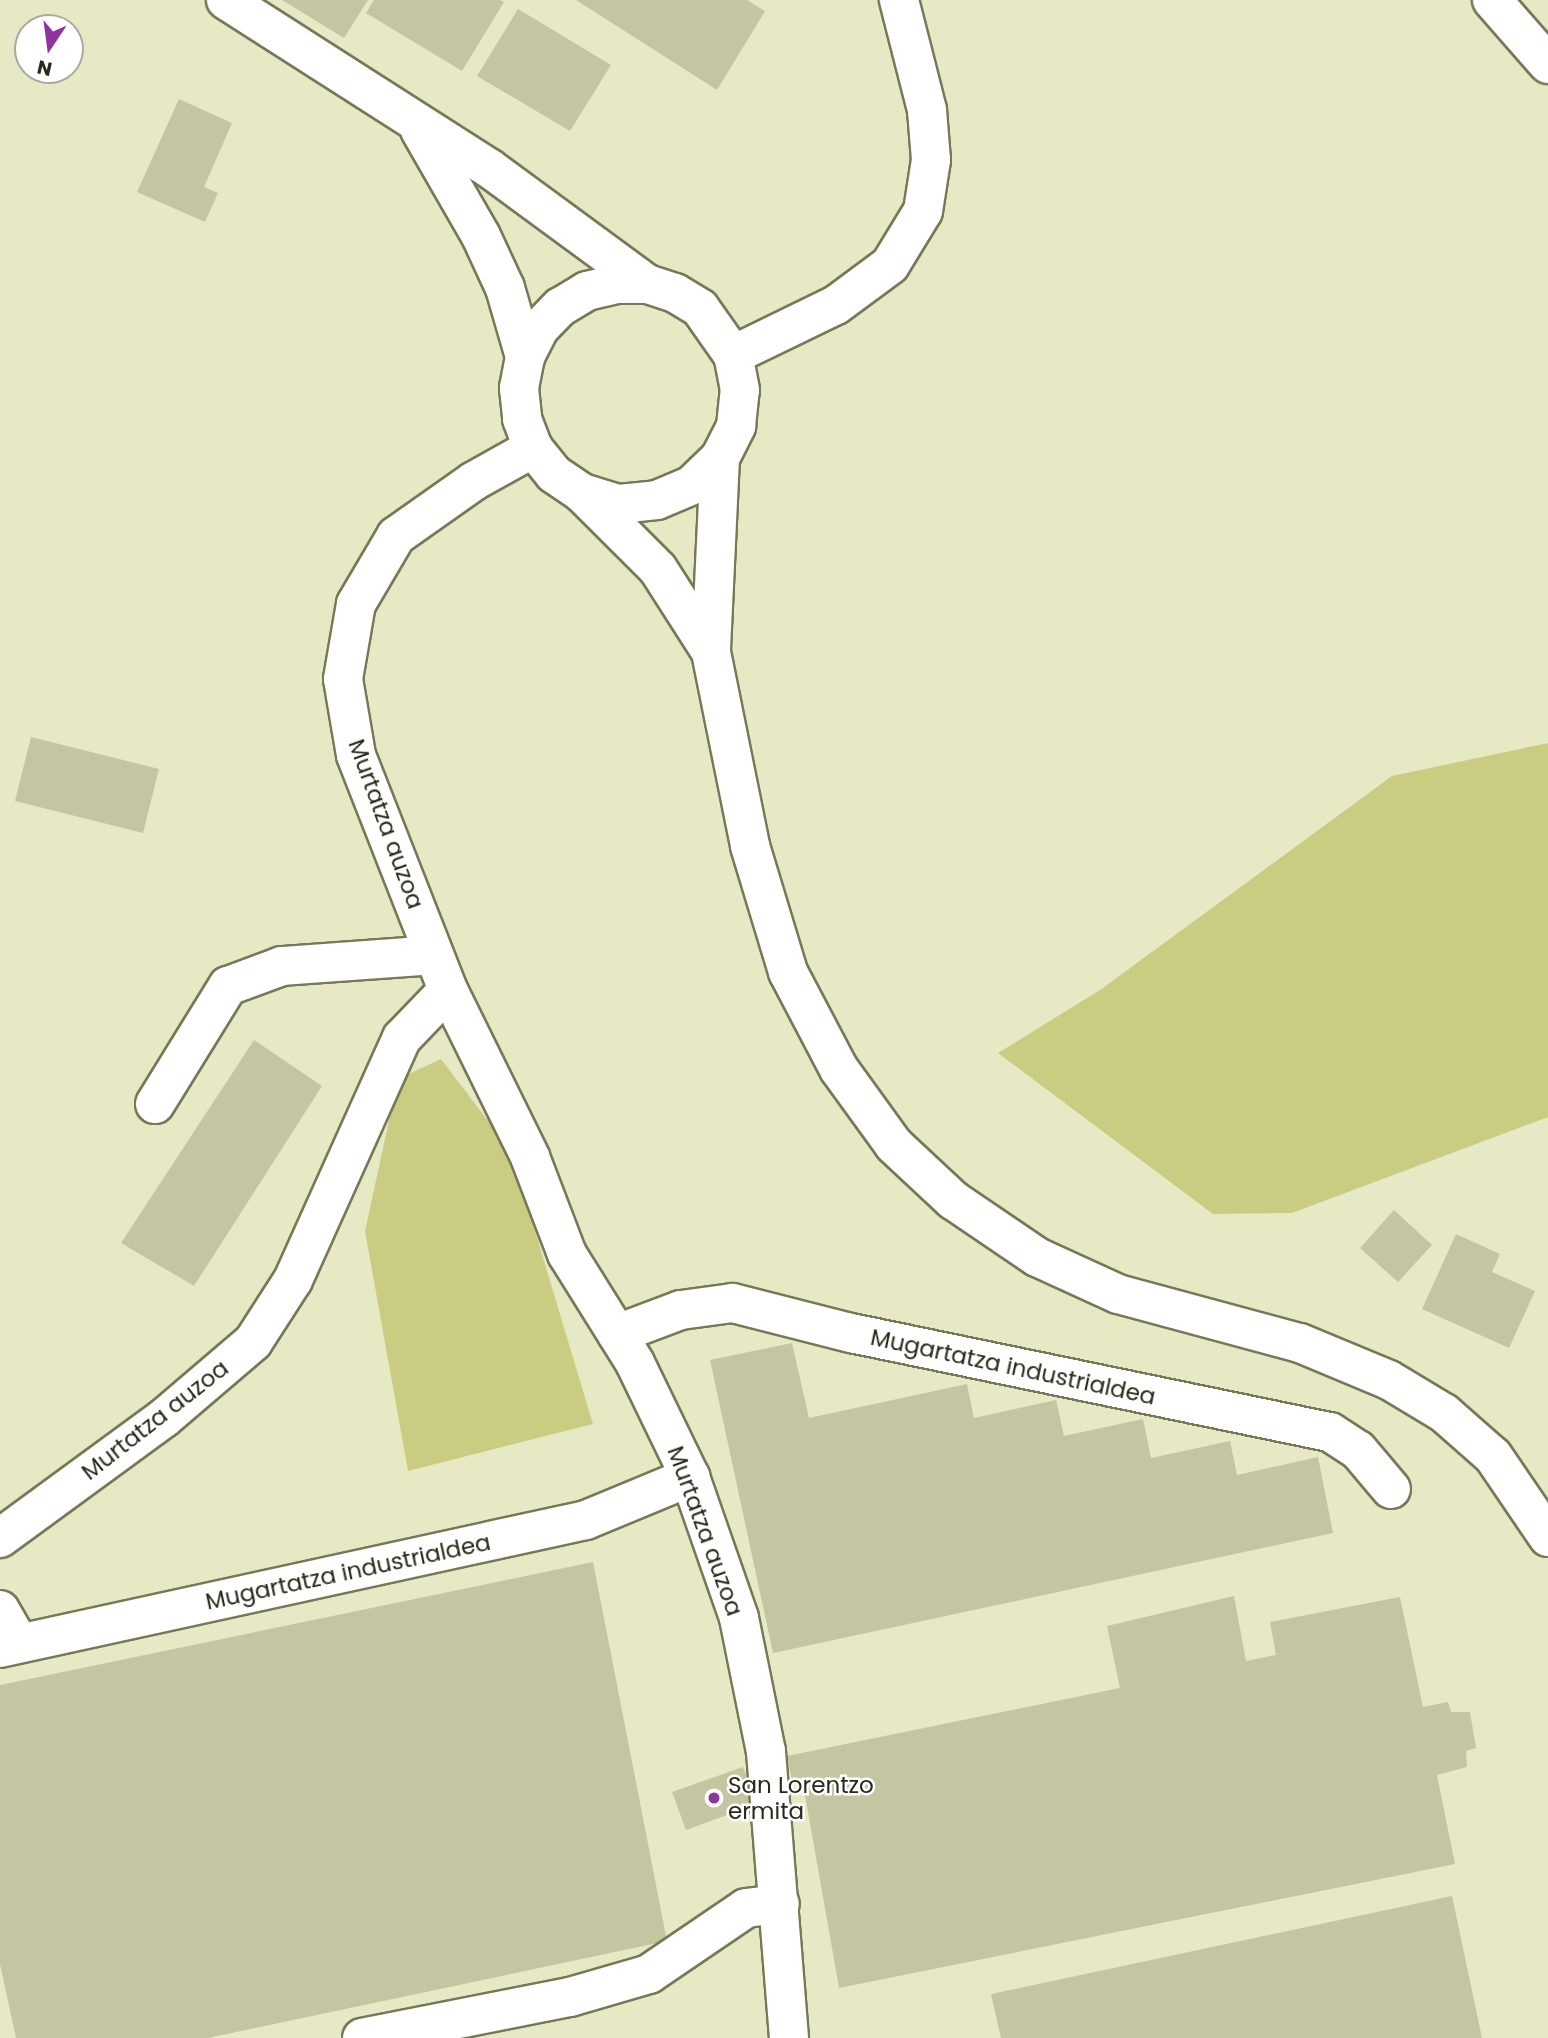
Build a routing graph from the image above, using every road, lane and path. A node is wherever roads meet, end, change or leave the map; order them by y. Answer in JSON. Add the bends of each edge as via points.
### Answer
{"nodes":[{"id":1,"x":226,"y":0,"type":"edge"},
{"id":2,"x":899,"y":0,"type":"edge"},
{"id":3,"x":1492,"y":0,"type":"edge"},
{"id":4,"x":1548,"y":64,"type":"edge"},
{"id":5,"x":415,"y":122,"type":"junction"},
{"id":6,"x":648,"y":284,"type":"junction"},
{"id":7,"x":733,"y":355,"type":"junction"},
{"id":8,"x":525,"y":357,"type":"junction"},
{"id":9,"x":533,"y":448,"type":"junction"},
{"id":10,"x":720,"y":457,"type":"junction"},
{"id":11,"x":582,"y":493,"type":"junction"},
{"id":12,"x":711,"y":652,"type":"junction"},
{"id":13,"x":434,"y":955,"type":"junction"},
{"id":14,"x":447,"y":990,"type":"junction"},
{"id":15,"x":155,"y":1104,"type":"dead end"},
{"id":16,"x":617,"y":1334,"type":"junction"},
{"id":17,"x":690,"y":1477,"type":"junction"},
{"id":18,"x":1391,"y":1489,"type":"dead end"},
{"id":19,"x":1548,"y":1537,"type":"edge"},
{"id":20,"x":0,"y":1538,"type":"edge"},
{"id":21,"x":6,"y":1634,"type":"edge"},
{"id":22,"x":780,"y":1905,"type":"junction"},
{"id":23,"x":362,"y":2038,"type":"edge"},
{"id":24,"x":789,"y":2038,"type":"edge"}],
"edges":[{"from":1,"to":5,"type":"main road"},
{"from":2,"to":7,"type":"main road","via":[[927,110],[931,160],[922,211],[890,265],[836,305]]},
{"from":3,"to":4,"type":"main road"},
{"from":5,"to":6,"type":"main road","via":[[489,168]]},
{"from":5,"to":8,"type":"main road","via":[[481,236],[505,288]]},
{"from":6,"to":7,"type":"main road","via":[[700,308]]},
{"from":6,"to":8,"type":"main road","via":[[597,289],[560,307],[539,329]]},
{"from":7,"to":10,"type":"main road","via":[[740,390],[736,426]]},
{"from":8,"to":9,"type":"main road","via":[[519,388],[522,419]]},
{"from":9,"to":11,"type":"main road","via":[[554,474]]},
{"from":9,"to":13,"type":"main road","name":"Murtatza auzoa","via":[[474,481],[396,536],[356,604],[343,680],[356,755]]},
{"from":10,"to":11,"type":"main road","via":[[692,485],[657,500],[619,504]]},
{"from":10,"to":12,"type":"main road"},
{"from":11,"to":12,"type":"main road","via":[[658,569]]},
{"from":12,"to":19,"type":"main road","via":[[750,846],[788,972],[839,1069],[894,1145],[953,1200],[1037,1257],[1118,1294],[1300,1343],[1389,1380],[1444,1413],[1493,1456]]},
{"from":13,"to":14,"type":"main road","name":"Murtatza auzoa"},
{"from":13,"to":15,"type":"main road","via":[[282,966],[228,986]]},
{"from":14,"to":16,"type":"main road","name":"Murtatza auzoa","via":[[530,1157],[567,1254]]},
{"from":14,"to":20,"type":"main road","name":"Murtatza auzoa","via":[[402,1038],[293,1280],[253,1342],[164,1418]]},
{"from":16,"to":17,"type":"main road","name":"Murtatza auzoa"},
{"from":16,"to":18,"type":"main road","name":"Mugartatza industrialdea","via":[[681,1310],[733,1303],[864,1336],[1330,1432],[1358,1450]]},
{"from":17,"to":21,"type":"main road","name":"Mugartatza industrialdea","via":[[586,1520]]},
{"from":17,"to":22,"type":"main road","name":"Murtatza auzoa","via":[[741,1631],[766,1752]]},
{"from":22,"to":23,"type":"main road","via":[[746,1908],[649,1974],[570,1997]]},
{"from":22,"to":24,"type":"main road","name":"Murtatza auzoa"}]}
